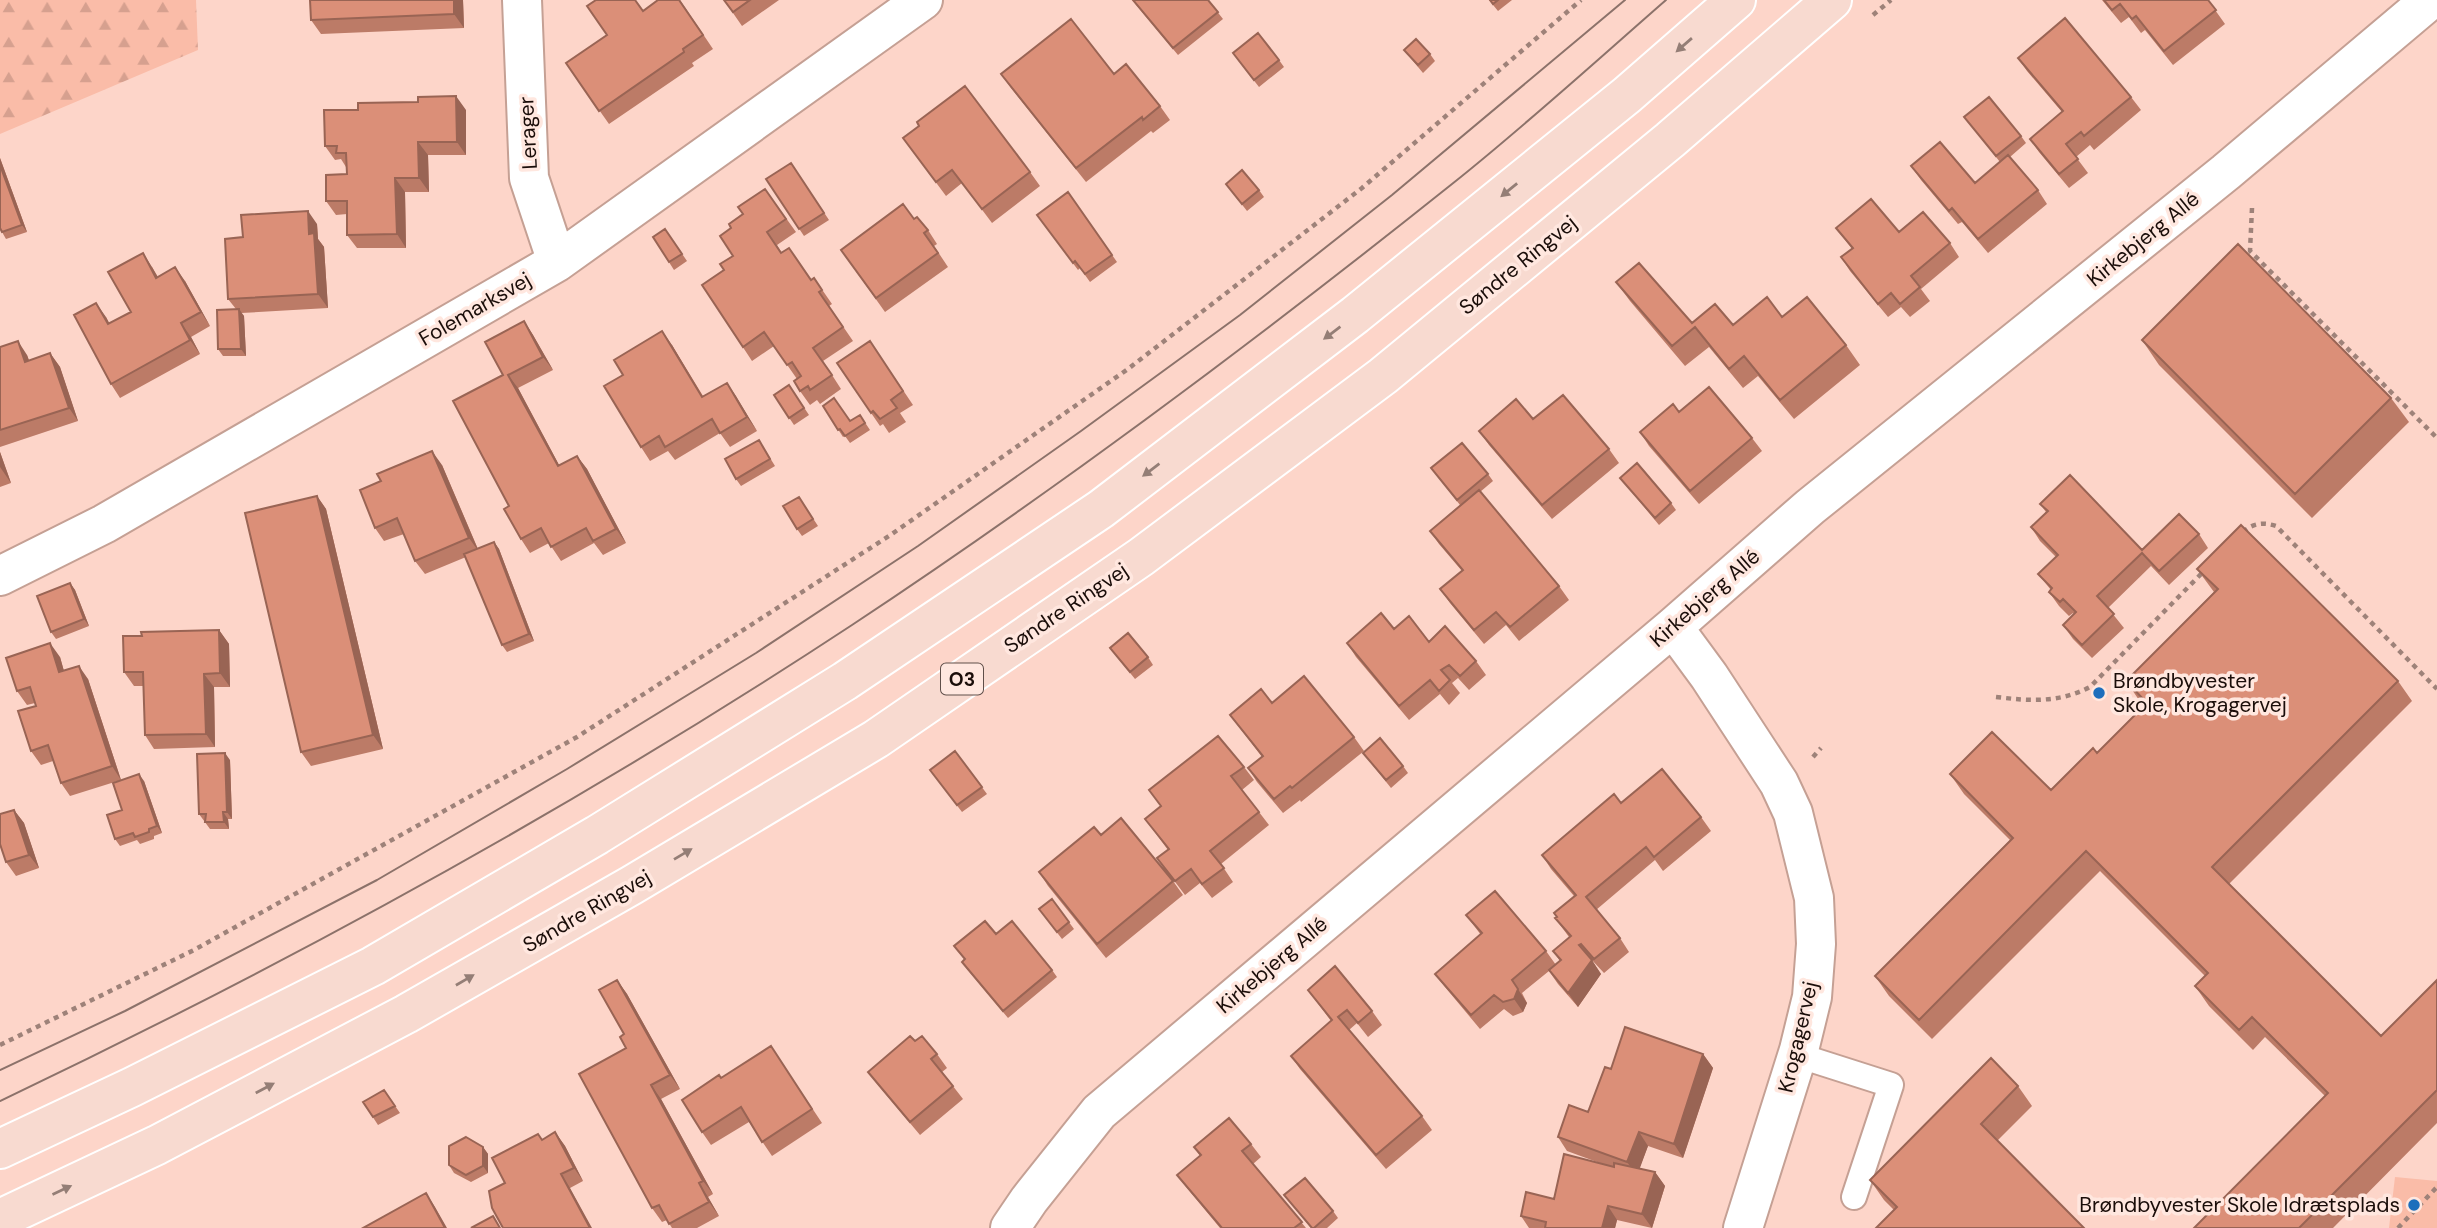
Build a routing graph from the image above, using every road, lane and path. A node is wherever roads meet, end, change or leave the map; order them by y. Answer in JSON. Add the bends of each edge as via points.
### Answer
{"nodes":[{"id":1,"x":522,"y":0,"type":"edge"},
{"id":2,"x":923,"y":0,"type":"edge"},
{"id":3,"x":1581,"y":0,"type":"edge"},
{"id":4,"x":1736,"y":0,"type":"edge"},
{"id":5,"x":1832,"y":0,"type":"edge"},
{"id":6,"x":2430,"y":0,"type":"edge"},
{"id":7,"x":2226,"y":172,"type":"junction"},
{"id":8,"x":557,"y":262,"type":"junction"},
{"id":9,"x":2437,"y":438,"type":"edge"},
{"id":10,"x":2235,"y":539,"type":"edge"},
{"id":11,"x":2206,"y":568,"type":"edge"},
{"id":12,"x":0,"y":576,"type":"edge"},
{"id":13,"x":1673,"y":627,"type":"junction"},
{"id":14,"x":2437,"y":689,"type":"edge"},
{"id":15,"x":1996,"y":697,"type":"dead end"},
{"id":16,"x":0,"y":1045,"type":"edge"},
{"id":17,"x":1797,"y":1055,"type":"junction"},
{"id":18,"x":0,"y":1149,"type":"edge"},
{"id":19,"x":2437,"y":1187,"type":"edge"},
{"id":20,"x":1854,"y":1197,"type":"dead end"},
{"id":21,"x":0,"y":1219,"type":"edge"},
{"id":22,"x":1010,"y":1228,"type":"edge"},
{"id":23,"x":1744,"y":1228,"type":"edge"},
{"id":24,"x":2398,"y":1228,"type":"edge"}],
"edges":[{"from":1,"to":8,"type":"street","name":"Lerager","via":[[529,178]]},
{"from":2,"to":8,"type":"street","name":"Folemarksvej"},
{"from":3,"to":16,"type":"path","via":[[1362,188],[1224,295],[1128,369],[888,536],[577,737],[194,950]]},
{"from":4,"to":18,"type":"main road","one_way":true,"via":[[1627,95],[1355,315],[1101,509],[845,681],[597,835],[373,966]]},
{"from":21,"to":5,"type":"main road","name":"Søndre Ringvej","number":"O3","one_way":true,"via":[[157,1145],[406,1014],[876,738],[1141,557],[1383,376]]},
{"from":6,"to":7,"type":"street","name":"Kirkebjerg Allé"},
{"from":7,"to":9,"type":"path","via":[[2252,203],[2250,251]]},
{"from":7,"to":13,"type":"street","name":"Kirkebjerg Allé","via":[[1817,501]]},
{"from":8,"to":12,"type":"street","name":"Folemarksvej","via":[[104,524]]},
{"from":10,"to":14,"type":"path","via":[[2252,525],[2276,526]]},
{"from":11,"to":15,"type":"path","via":[[2090,687],[2054,700]]},
{"from":13,"to":17,"type":"street","name":"Krogagervej","via":[[1772,773],[1793,813],[1814,898],[1816,944],[1812,997]]},
{"from":13,"to":22,"type":"street","name":"Kirkebjerg Allé","via":[[1099,1112]]},
{"from":17,"to":20,"type":"lane","via":[[1891,1085]]},
{"from":17,"to":23,"type":"street","name":"Krogagervej"},
{"from":19,"to":24,"type":"path"}]}
